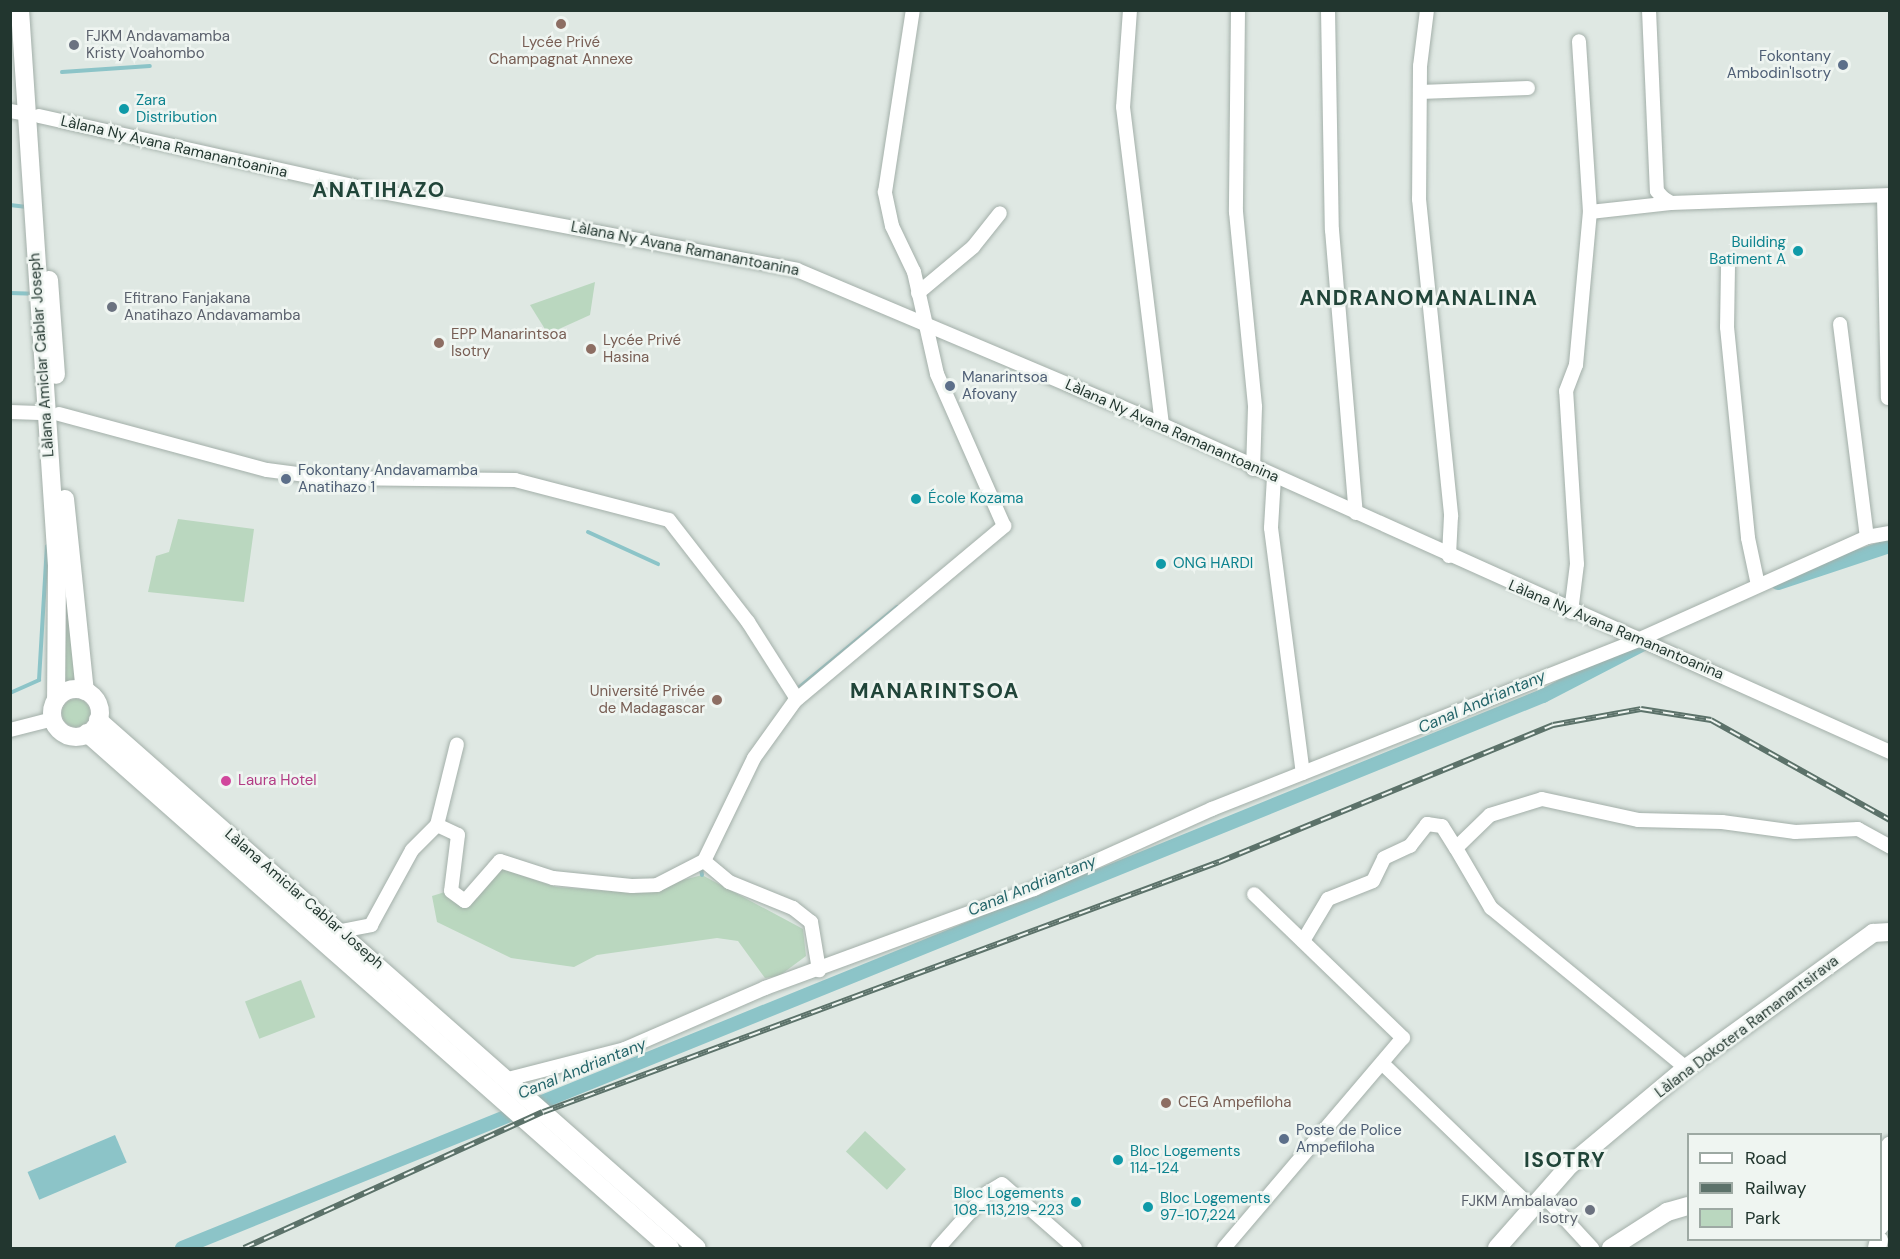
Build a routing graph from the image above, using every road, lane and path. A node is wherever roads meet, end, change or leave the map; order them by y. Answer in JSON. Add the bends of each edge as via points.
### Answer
{"nodes":[{"id":1,"x":20,"y":10,"type":"edge"},
{"id":2,"x":32,"y":10,"type":"edge"},
{"id":3,"x":913,"y":10,"type":"edge"},
{"id":4,"x":1130,"y":10,"type":"edge"},
{"id":5,"x":1238,"y":10,"type":"edge"},
{"id":6,"x":1328,"y":10,"type":"edge"},
{"id":7,"x":1427,"y":10,"type":"edge"},
{"id":8,"x":1649,"y":10,"type":"edge"},
{"id":9,"x":1579,"y":42,"type":"dead end"},
{"id":10,"x":1528,"y":88,"type":"dead end"},
{"id":11,"x":1420,"y":92,"type":"junction"},
{"id":12,"x":25,"y":114,"type":"edge"},
{"id":13,"x":1887,"y":195,"type":"edge"},
{"id":14,"x":1671,"y":204,"type":"junction"},
{"id":15,"x":1590,"y":212,"type":"junction"},
{"id":16,"x":1000,"y":213,"type":"dead end"},
{"id":17,"x":1728,"y":266,"type":"dead end"},
{"id":18,"x":918,"y":293,"type":"junction"},
{"id":19,"x":921,"y":320,"type":"junction"},
{"id":20,"x":1840,"y":324,"type":"dead end"},
{"id":21,"x":1888,"y":398,"type":"dead end"},
{"id":22,"x":10,"y":412,"type":"edge"},
{"id":23,"x":53,"y":414,"type":"junction"},
{"id":24,"x":1162,"y":425,"type":"junction"},
{"id":25,"x":1253,"y":468,"type":"junction"},
{"id":26,"x":1274,"y":477,"type":"junction"},
{"id":27,"x":1356,"y":513,"type":"junction"},
{"id":28,"x":1890,"y":533,"type":"edge"},
{"id":29,"x":1867,"y":537,"type":"junction"},
{"id":30,"x":1449,"y":556,"type":"junction"},
{"id":31,"x":1758,"y":585,"type":"junction"},
{"id":32,"x":1571,"y":612,"type":"junction"},
{"id":33,"x":1638,"y":640,"type":"junction"},
{"id":34,"x":85,"y":691,"type":"junction"},
{"id":35,"x":792,"y":694,"type":"junction"},
{"id":36,"x":56,"y":700,"type":"junction"},
{"id":37,"x":53,"y":719,"type":"junction"},
{"id":38,"x":93,"y":727,"type":"junction"},
{"id":39,"x":10,"y":730,"type":"edge"},
{"id":40,"x":1858,"y":736,"type":"junction"},
{"id":41,"x":457,"y":744,"type":"dead end"},
{"id":42,"x":1890,"y":747,"type":"edge"},
{"id":43,"x":1890,"y":752,"type":"edge"},
{"id":44,"x":1303,"y":773,"type":"junction"},
{"id":45,"x":437,"y":825,"type":"junction"},
{"id":46,"x":1890,"y":847,"type":"edge"},
{"id":47,"x":1456,"y":848,"type":"junction"},
{"id":48,"x":699,"y":862,"type":"junction"},
{"id":49,"x":1254,"y":894,"type":"dead end"},
{"id":50,"x":341,"y":932,"type":"junction"},
{"id":51,"x":1890,"y":932,"type":"edge"},
{"id":52,"x":1303,"y":941,"type":"junction"},
{"id":53,"x":819,"y":970,"type":"junction"},
{"id":54,"x":1384,"y":1065,"type":"junction"},
{"id":55,"x":1686,"y":1068,"type":"junction"},
{"id":56,"x":508,"y":1079,"type":"junction"},
{"id":57,"x":536,"y":1117,"type":"junction"},
{"id":58,"x":1890,"y":1146,"type":"edge"},
{"id":59,"x":1539,"y":1202,"type":"junction"},
{"id":60,"x":1884,"y":1206,"type":"edge"},
{"id":61,"x":1687,"y":1207,"type":"edge"},
{"id":62,"x":670,"y":1248,"type":"edge"},
{"id":63,"x":697,"y":1248,"type":"edge"},
{"id":64,"x":938,"y":1248,"type":"edge"},
{"id":65,"x":1075,"y":1248,"type":"edge"},
{"id":66,"x":1224,"y":1248,"type":"edge"},
{"id":67,"x":1497,"y":1248,"type":"edge"},
{"id":68,"x":1592,"y":1248,"type":"edge"},
{"id":69,"x":1611,"y":1248,"type":"edge"}],
"edges":[{"from":1,"to":12,"type":"main road","name":"Làlana Amiclar Cablar Joseph"},
{"from":2,"to":12,"type":"main road","name":"Làlana Amiclar Cablar Joseph"},
{"from":3,"to":18,"type":"street","via":[[885,192]]},
{"from":4,"to":24,"type":"street","via":[[1123,107]]},
{"from":5,"to":25,"type":"street","via":[[1236,212],[1255,407]]},
{"from":6,"to":27,"type":"street","via":[[1332,230]]},
{"from":7,"to":11,"type":"street"},
{"from":8,"to":14,"type":"street","via":[[1657,191]]},
{"from":9,"to":15,"type":"street"},
{"from":10,"to":11,"type":"street"},
{"from":11,"to":30,"type":"street","via":[[1419,199],[1451,516]]},
{"from":12,"to":19,"type":"street","name":"Làlana Ny Avana Ramanantoanina","via":[[371,190],[797,270]]},
{"from":12,"to":23,"type":"main road","name":"Làlana Amiclar Cablar Joseph"},
{"from":13,"to":14,"type":"street"},
{"from":13,"to":21,"type":"street"},
{"from":14,"to":15,"type":"street"},
{"from":15,"to":32,"type":"street","via":[[1576,365],[1566,390],[1577,564]]},
{"from":16,"to":18,"type":"street","via":[[973,247]]},
{"from":17,"to":31,"type":"street","via":[[1727,327],[1748,538]]},
{"from":18,"to":19,"type":"street"},
{"from":19,"to":24,"type":"street","name":"Làlana Ny Avana Ramanantoanina"},
{"from":19,"to":35,"type":"street","via":[[937,374],[1004,526]]},
{"from":20,"to":29,"type":"street"},
{"from":22,"to":23,"type":"street"},
{"from":23,"to":34,"type":"main road","name":"Làlana Amiclar Cablar Joseph"},
{"from":23,"to":35,"type":"street","via":[[267,470],[329,478],[515,480],[669,520],[748,622]]},
{"from":23,"to":36,"type":"main road","name":"Làlana Amiclar Cablar Joseph"},
{"from":24,"to":25,"type":"street","name":"Làlana Ny Avana Ramanantoanina"},
{"from":25,"to":26,"type":"street","name":"Làlana Ny Avana Ramanantoanina"},
{"from":26,"to":27,"type":"street","name":"Làlana Ny Avana Ramanantoanina"},
{"from":26,"to":44,"type":"street","via":[[1271,528]]},
{"from":27,"to":30,"type":"street","name":"Làlana Ny Avana Ramanantoanina"},
{"from":28,"to":29,"type":"street"},
{"from":29,"to":31,"type":"street"},
{"from":30,"to":32,"type":"street","name":"Làlana Ny Avana Ramanantoanina"},
{"from":31,"to":33,"type":"street"},
{"from":32,"to":33,"type":"street","name":"Làlana Ny Avana Ramanantoanina"},
{"from":33,"to":40,"type":"street","name":"Làlana Ny Avana Ramanantoanina"},
{"from":33,"to":44,"type":"street"},
{"from":34,"to":36,"type":"main road","via":[[72,689]]},
{"from":34,"to":38,"type":"main road","via":[[97,703]]},
{"from":35,"to":48,"type":"street"},
{"from":36,"to":37,"type":"main road"},
{"from":37,"to":38,"type":"main road","via":[[67,735]]},
{"from":37,"to":39,"type":"street"},
{"from":38,"to":50,"type":"main road","name":"Làlana Amiclar Cablar Joseph"},
{"from":38,"to":57,"type":"main road","name":"Làlana Amiclar Cablar Joseph","via":[[484,1081]]},
{"from":40,"to":42,"type":"street"},
{"from":40,"to":43,"type":"street"},
{"from":41,"to":45,"type":"street"},
{"from":44,"to":53,"type":"street","via":[[1034,889]]},
{"from":45,"to":48,"type":"street","via":[[458,835],[452,891],[461,900],[475,892],[500,861],[553,878],[628,885],[657,885]]},
{"from":45,"to":50,"type":"street","via":[[412,850],[371,925]]},
{"from":46,"to":47,"type":"street","via":[[1858,829],[1795,832],[1722,822],[1638,820],[1542,799],[1490,815]]},
{"from":47,"to":52,"type":"street","via":[[1442,826],[1427,824],[1410,846],[1384,858],[1373,881],[1328,899]]},
{"from":47,"to":55,"type":"street","via":[[1491,908]]},
{"from":48,"to":53,"type":"street","via":[[729,882],[794,908],[811,922]]},
{"from":49,"to":52,"type":"street"},
{"from":50,"to":56,"type":"main road","name":"Làlana Amiclar Cablar Joseph"},
{"from":51,"to":55,"type":"main road","name":"Làlana Dokotera Ramanantsirava","via":[[1873,933]]},
{"from":52,"to":54,"type":"street","via":[[1403,1038]]},
{"from":53,"to":56,"type":"street","via":[[765,988],[625,1049]]},
{"from":54,"to":59,"type":"street"},
{"from":54,"to":66,"type":"street"},
{"from":55,"to":59,"type":"main road","name":"Làlana Dokotera Ramanantsirava","via":[[1570,1165]]},
{"from":56,"to":57,"type":"main road","name":"Làlana Amiclar Cablar Joseph"},
{"from":57,"to":62,"type":"main road"},
{"from":57,"to":63,"type":"main road"},
{"from":58,"to":60,"type":"main road"},
{"from":59,"to":67,"type":"main road","name":"Làlana Dokotera Ramanantsirava"},
{"from":59,"to":68,"type":"street"},
{"from":61,"to":69,"type":"main road","via":[[1667,1212]]},
{"from":64,"to":65,"type":"street","via":[[987,1193],[1002,1184]]}]}
